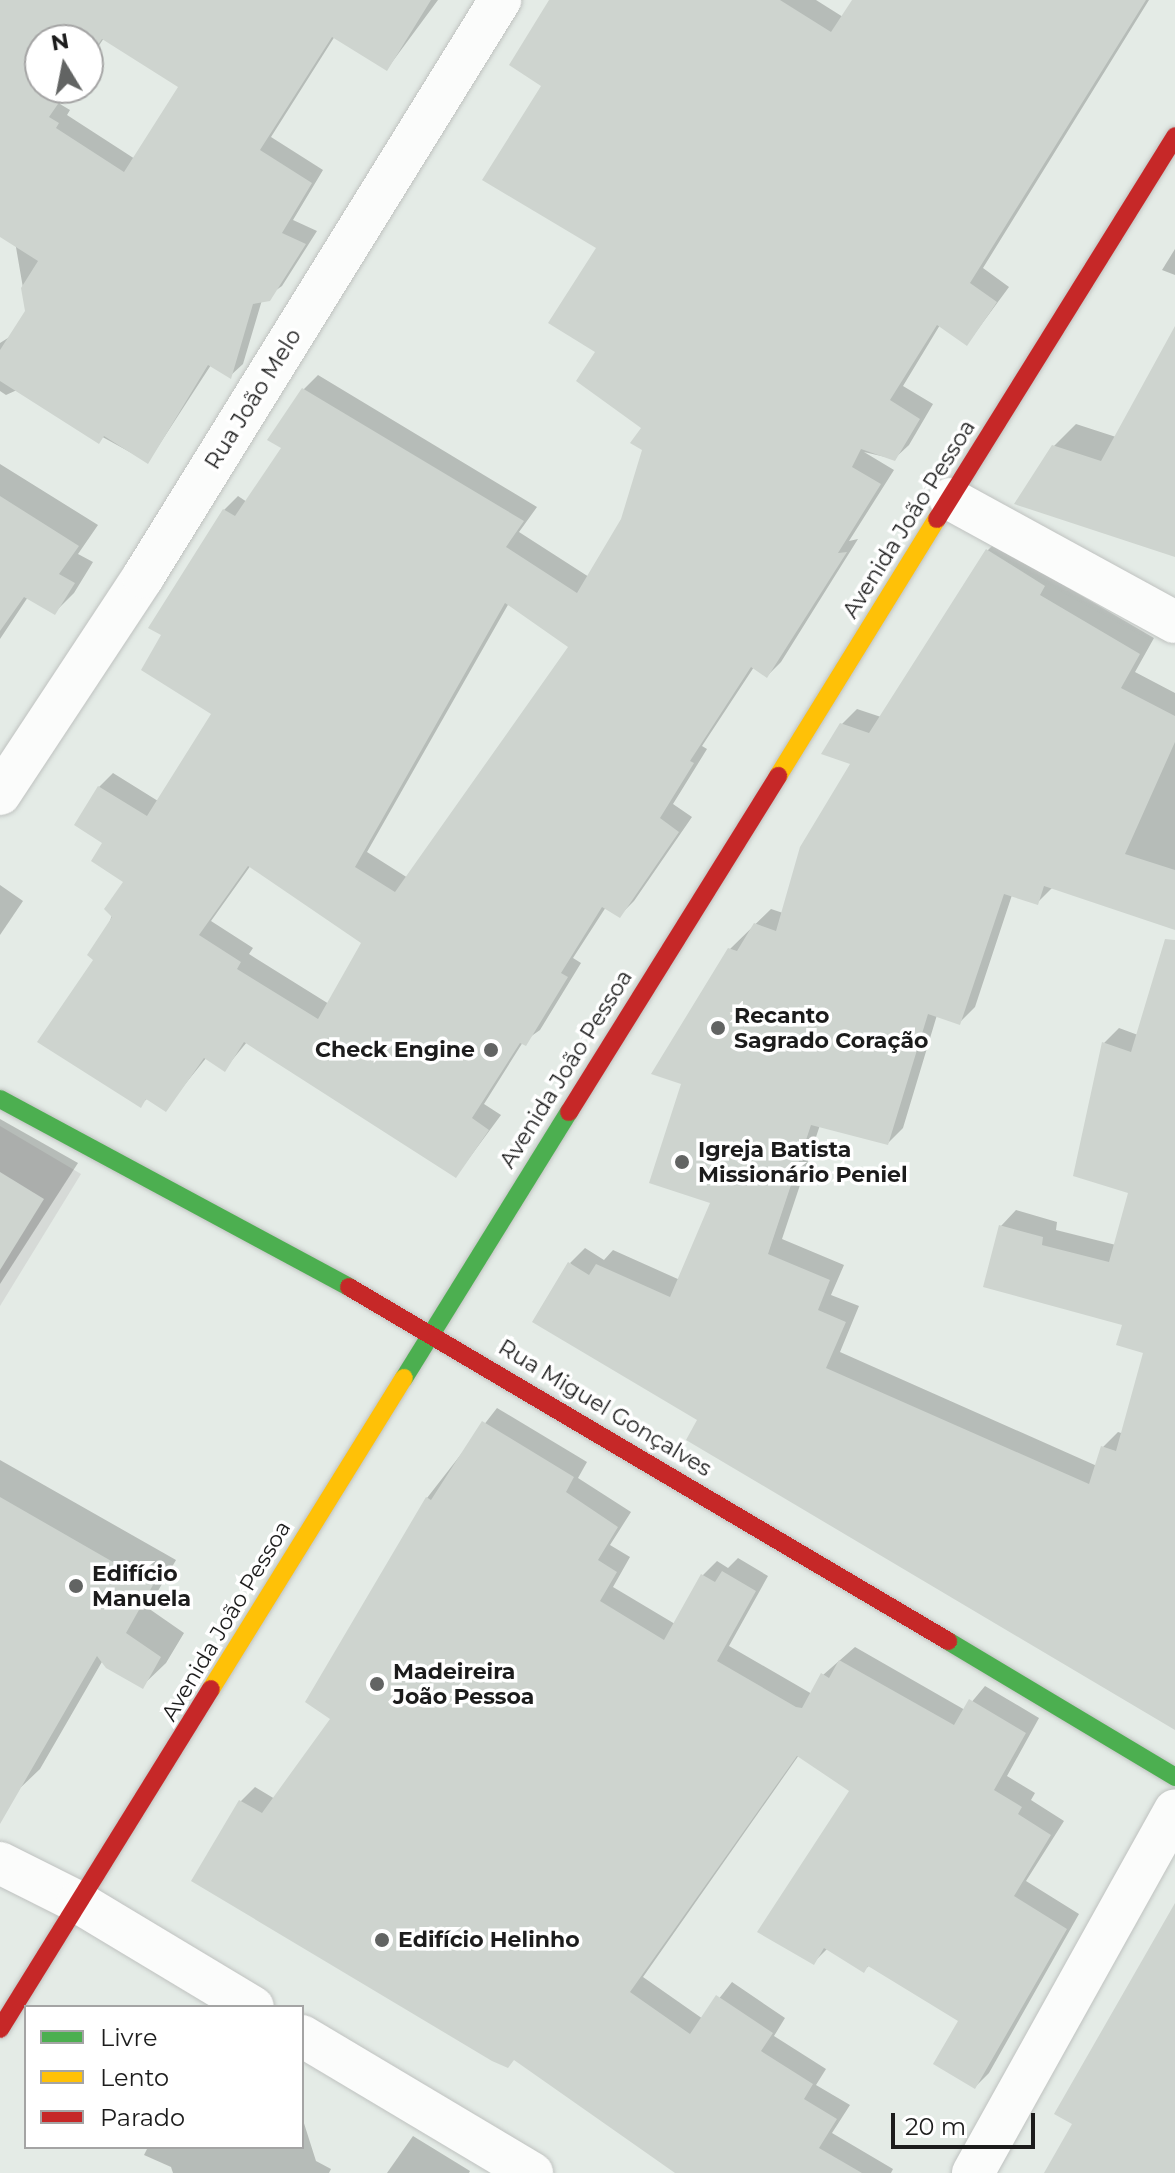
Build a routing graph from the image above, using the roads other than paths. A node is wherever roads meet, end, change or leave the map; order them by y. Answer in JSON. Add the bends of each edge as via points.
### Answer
{"nodes":[{"id":1,"x":500,"y":0,"type":"edge"},
{"id":2,"x":1175,"y":136,"type":"edge"},
{"id":3,"x":950,"y":499,"type":"junction"},
{"id":4,"x":1175,"y":622,"type":"edge"},
{"id":5,"x":0,"y":794,"type":"edge"},
{"id":6,"x":0,"y":1099,"type":"edge"},
{"id":7,"x":431,"y":1331,"type":"junction"},
{"id":8,"x":1175,"y":1777,"type":"edge"},
{"id":9,"x":1175,"y":1810,"type":"edge"},
{"id":10,"x":0,"y":1863,"type":"edge"},
{"id":11,"x":78,"y":1902,"type":"junction"},
{"id":12,"x":250,"y":2005,"type":"edge"},
{"id":13,"x":0,"y":2029,"type":"edge"},
{"id":14,"x":304,"y":2037,"type":"edge"},
{"id":15,"x":532,"y":2173,"type":"edge"},
{"id":16,"x":973,"y":2173,"type":"edge"}],
"edges":[{"from":1,"to":5,"type":"street","name":"Rua João Melo","via":[[143,577]]},
{"from":2,"to":3,"type":"main road","name":"Avenida João Pessoa"},
{"from":3,"to":4,"type":"street"},
{"from":3,"to":7,"type":"main road","name":"Avenida João Pessoa"},
{"from":6,"to":7,"type":"main road","name":"Rua Miguel Gonçalves"},
{"from":7,"to":8,"type":"main road","name":"Rua Miguel Gonçalves"},
{"from":7,"to":11,"type":"main road","name":"Avenida João Pessoa"},
{"from":9,"to":16,"type":"street"},
{"from":10,"to":11,"type":"street"},
{"from":11,"to":12,"type":"street"},
{"from":11,"to":13,"type":"main road","name":"Avenida João Pessoa"},
{"from":14,"to":15,"type":"street"}]}
